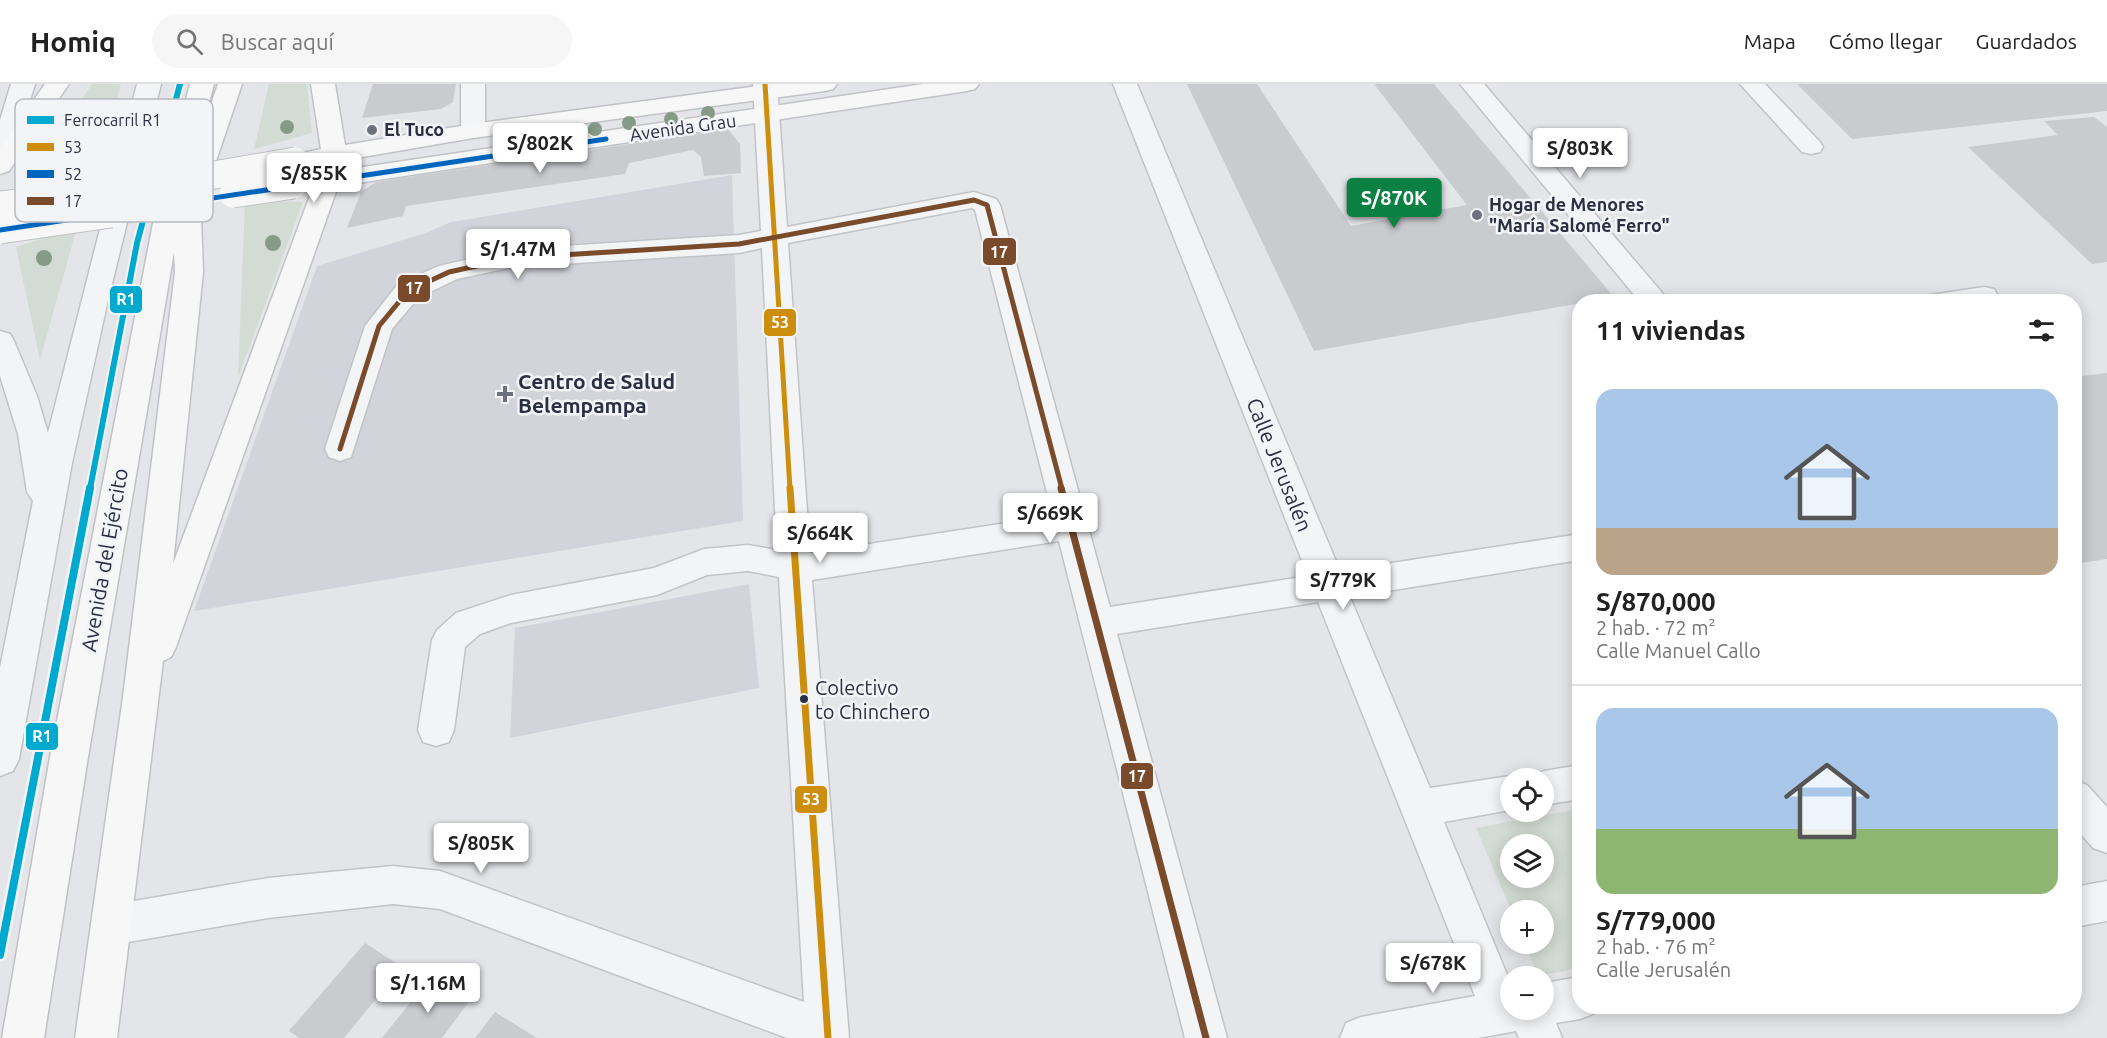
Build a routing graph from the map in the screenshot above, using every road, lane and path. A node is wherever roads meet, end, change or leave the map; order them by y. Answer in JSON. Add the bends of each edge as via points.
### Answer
{"nodes":[{"id":1,"x":23,"y":84,"type":"edge"},
{"id":2,"x":57,"y":84,"type":"edge"},
{"id":3,"x":149,"y":84,"type":"edge"},
{"id":4,"x":202,"y":84,"type":"edge"},
{"id":5,"x":230,"y":84,"type":"edge"},
{"id":6,"x":323,"y":84,"type":"edge"},
{"id":7,"x":473,"y":84,"type":"edge"},
{"id":8,"x":826,"y":84,"type":"edge"},
{"id":9,"x":967,"y":84,"type":"edge"},
{"id":10,"x":1125,"y":84,"type":"edge"},
{"id":11,"x":1472,"y":84,"type":"edge"},
{"id":12,"x":1752,"y":84,"type":"edge"},
{"id":13,"x":765,"y":98,"type":"edge"},
{"id":14,"x":16,"y":99,"type":"edge"},
{"id":15,"x":47,"y":99,"type":"edge"},
{"id":16,"x":145,"y":99,"type":"edge"},
{"id":17,"x":198,"y":99,"type":"edge"},
{"id":18,"x":15,"y":101,"type":"edge"},
{"id":19,"x":6,"y":120,"type":"edge"},
{"id":20,"x":472,"y":131,"type":"junction"},
{"id":21,"x":15,"y":144,"type":"edge"},
{"id":22,"x":1811,"y":147,"type":"dead end"},
{"id":23,"x":0,"y":160,"type":"edge"},
{"id":24,"x":0,"y":166,"type":"edge"},
{"id":25,"x":331,"y":167,"type":"junction"},
{"id":26,"x":294,"y":173,"type":"junction"},
{"id":27,"x":213,"y":181,"type":"edge"},
{"id":28,"x":213,"y":184,"type":"edge"},
{"id":29,"x":213,"y":189,"type":"edge"},
{"id":30,"x":15,"y":203,"type":"edge"},
{"id":31,"x":0,"y":205,"type":"edge"},
{"id":32,"x":41,"y":222,"type":"edge"},
{"id":33,"x":112,"y":222,"type":"edge"},
{"id":34,"x":166,"y":222,"type":"edge"},
{"id":35,"x":205,"y":222,"type":"edge"},
{"id":36,"x":0,"y":230,"type":"edge"},
{"id":37,"x":775,"y":238,"type":"junction"},
{"id":38,"x":1649,"y":294,"type":"edge"},
{"id":39,"x":0,"y":341,"type":"edge"},
{"id":40,"x":340,"y":449,"type":"dead end"},
{"id":41,"x":45,"y":520,"type":"junction"},
{"id":42,"x":1072,"y":526,"type":"junction"},
{"id":43,"x":1572,"y":548,"type":"edge"},
{"id":44,"x":795,"y":569,"type":"junction"},
{"id":45,"x":1329,"y":587,"type":"junction"},
{"id":46,"x":1097,"y":622,"type":"junction"},
{"id":47,"x":141,"y":697,"type":"junction"},
{"id":48,"x":436,"y":730,"type":"dead end"},
{"id":49,"x":0,"y":759,"type":"edge"},
{"id":50,"x":1572,"y":783,"type":"edge"},
{"id":51,"x":1554,"y":786,"type":"edge"},
{"id":52,"x":1500,"y":795,"type":"edge"},
{"id":53,"x":2082,"y":806,"type":"edge"},
{"id":54,"x":1419,"y":808,"type":"junction"},
{"id":55,"x":2107,"y":835,"type":"edge"},
{"id":56,"x":2107,"y":901,"type":"edge"},
{"id":57,"x":2082,"y":906,"type":"edge"},
{"id":58,"x":111,"y":925,"type":"junction"},
{"id":59,"x":1500,"y":978,"type":"edge"},
{"id":60,"x":1572,"y":999,"type":"edge"},
{"id":61,"x":1554,"y":1002,"type":"edge"},
{"id":62,"x":1500,"y":1013,"type":"edge"},
{"id":63,"x":1524,"y":1020,"type":"edge"},
{"id":64,"x":828,"y":1035,"type":"edge"},
{"id":65,"x":23,"y":1038,"type":"edge"},
{"id":66,"x":96,"y":1038,"type":"edge"},
{"id":67,"x":1206,"y":1038,"type":"edge"},
{"id":68,"x":1361,"y":1038,"type":"edge"},
{"id":69,"x":1540,"y":1038,"type":"edge"}],
"edges":[{"from":1,"to":14,"type":"street"},
{"from":2,"to":15,"type":"main road"},
{"from":3,"to":16,"type":"street"},
{"from":4,"to":17,"type":"main road","name":"Avenida del Ejército"},
{"from":5,"to":28,"type":"main road"},
{"from":6,"to":25,"type":"main road"},
{"from":7,"to":20,"type":"street"},
{"from":8,"to":13,"type":"main road","name":"Avenida Grau"},
{"from":9,"to":13,"type":"main road","name":"Avenida Grau"},
{"from":10,"to":45,"type":"street","name":"Calle Jerusalén"},
{"from":11,"to":38,"type":"street"},
{"from":12,"to":22,"type":"street"},
{"from":13,"to":20,"type":"main road","name":"Avenida Grau"},
{"from":13,"to":25,"type":"main road","name":"Avenida Grau"},
{"from":13,"to":37,"type":"street"},
{"from":18,"to":19,"type":"street"},
{"from":19,"to":23,"type":"street"},
{"from":20,"to":25,"type":"main road","name":"Avenida Grau"},
{"from":21,"to":24,"type":"main road"},
{"from":25,"to":26,"type":"main road"},
{"from":25,"to":47,"type":"main road"},
{"from":26,"to":27,"type":"main road","bridge":true},
{"from":26,"to":29,"type":"main road","bridge":true},
{"from":30,"to":31,"type":"main road","bridge":true},
{"from":32,"to":36,"type":"main road","bridge":true},
{"from":33,"to":41,"type":"street"},
{"from":34,"to":65,"type":"main road","name":"Avenida del Ejército","via":[[69,757]]},
{"from":35,"to":47,"type":"main road","via":[[189,272]]},
{"from":37,"to":40,"type":"street","via":[[739,244],[513,258],[449,272],[408,291],[379,326]]},
{"from":37,"to":42,"type":"street","via":[[974,200],[987,205]]},
{"from":37,"to":44,"type":"street"},
{"from":39,"to":41,"type":"street","via":[[37,448]]},
{"from":41,"to":49,"type":"street"},
{"from":42,"to":44,"type":"street"},
{"from":42,"to":46,"type":"street"},
{"from":43,"to":45,"type":"street"},
{"from":44,"to":48,"type":"street","via":[[748,558],[704,562],[657,581],[511,609],[468,623],[449,640]]},
{"from":44,"to":64,"type":"street"},
{"from":45,"to":46,"type":"street"},
{"from":45,"to":54,"type":"street","name":"Calle Jerusalén"},
{"from":46,"to":67,"type":"street"},
{"from":47,"to":58,"type":"main road"},
{"from":50,"to":51,"type":"street"},
{"from":52,"to":54,"type":"street"},
{"from":53,"to":55,"type":"street"},
{"from":54,"to":59,"type":"street","name":"Calle Jerusalén"},
{"from":56,"to":57,"type":"street"},
{"from":58,"to":64,"type":"street","via":[[280,897],[393,885],[440,890]]},
{"from":58,"to":66,"type":"main road"},
{"from":60,"to":61,"type":"street"},
{"from":62,"to":68,"type":"street"},
{"from":63,"to":69,"type":"street","name":"Calle Jerusalén"}]}
